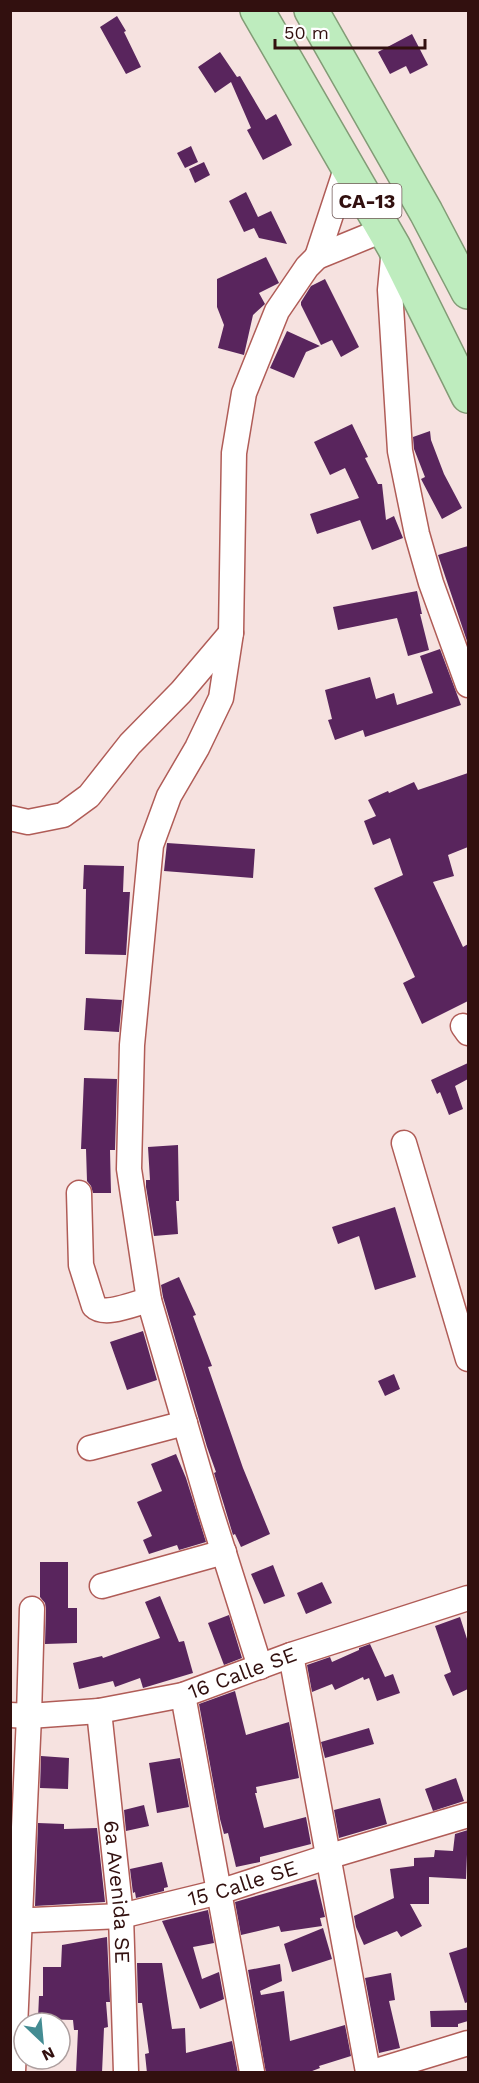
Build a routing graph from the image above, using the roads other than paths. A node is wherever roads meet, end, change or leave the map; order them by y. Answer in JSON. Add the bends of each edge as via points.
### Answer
{"nodes":[{"id":1,"x":256,"y":10,"type":"edge"},
{"id":2,"x":311,"y":10,"type":"edge"},
{"id":3,"x":347,"y":166,"type":"junction"},
{"id":4,"x":389,"y":239,"type":"junction"},
{"id":5,"x":317,"y":257,"type":"junction"},
{"id":6,"x":468,"y":292,"type":"edge"},
{"id":7,"x":468,"y":396,"type":"edge"},
{"id":8,"x":231,"y":633,"type":"junction"},
{"id":9,"x":468,"y":684,"type":"edge"},
{"id":10,"x":10,"y":818,"type":"edge"},
{"id":11,"x":404,"y":1143,"type":"dead end"},
{"id":12,"x":78,"y":1193,"type":"dead end"},
{"id":13,"x":149,"y":1300,"type":"junction"},
{"id":14,"x":468,"y":1359,"type":"edge"},
{"id":15,"x":185,"y":1423,"type":"junction"},
{"id":16,"x":90,"y":1448,"type":"dead end"},
{"id":17,"x":224,"y":1552,"type":"junction"},
{"id":18,"x":102,"y":1586,"type":"dead end"},
{"id":19,"x":468,"y":1598,"type":"edge"},
{"id":20,"x":32,"y":1609,"type":"dead end"},
{"id":21,"x":291,"y":1655,"type":"junction"},
{"id":22,"x":260,"y":1667,"type":"junction"},
{"id":23,"x":183,"y":1695,"type":"junction"},
{"id":24,"x":99,"y":1711,"type":"junction"},
{"id":25,"x":20,"y":1716,"type":"edge"},
{"id":26,"x":468,"y":1815,"type":"edge"},
{"id":27,"x":327,"y":1857,"type":"junction"},
{"id":28,"x":219,"y":1892,"type":"junction"},
{"id":29,"x":121,"y":1916,"type":"junction"},
{"id":30,"x":15,"y":1921,"type":"edge"},
{"id":31,"x":468,"y":2043,"type":"edge"},
{"id":32,"x":13,"y":2073,"type":"edge"},
{"id":33,"x":126,"y":2073,"type":"edge"},
{"id":34,"x":252,"y":2073,"type":"edge"},
{"id":35,"x":370,"y":2073,"type":"edge"}],
"edges":[{"from":1,"to":3,"type":"highway","number":"CA-13"},
{"from":2,"to":6,"type":"highway","number":"CA-13"},
{"from":3,"to":4,"type":"highway","number":"CA-13"},
{"from":3,"to":5,"type":"street"},
{"from":4,"to":5,"type":"street"},
{"from":4,"to":7,"type":"highway","number":"CA-13"},
{"from":4,"to":9,"type":"street","via":[[400,451],[417,534]]},
{"from":5,"to":8,"type":"street","via":[[277,311],[244,393],[234,453]]},
{"from":8,"to":10,"type":"street","via":[[130,744],[89,796],[63,815],[28,822]]},
{"from":8,"to":13,"type":"street","via":[[221,698],[169,796],[151,844],[132,1045],[129,1169]]},
{"from":11,"to":14,"type":"street"},
{"from":12,"to":13,"type":"street","via":[[81,1265],[94,1306],[106,1311]]},
{"from":13,"to":15,"type":"street"},
{"from":15,"to":16,"type":"street"},
{"from":15,"to":17,"type":"street"},
{"from":17,"to":18,"type":"street"},
{"from":17,"to":22,"type":"street"},
{"from":19,"to":21,"type":"street","name":"16 Calle SE"},
{"from":20,"to":25,"type":"street"},
{"from":21,"to":22,"type":"street","name":"16 Calle SE"},
{"from":21,"to":27,"type":"street"},
{"from":22,"to":23,"type":"street","name":"16 Calle SE"},
{"from":23,"to":24,"type":"street","name":"16 Calle SE"},
{"from":23,"to":28,"type":"street"},
{"from":24,"to":25,"type":"street","name":"16 Calle SE"},
{"from":24,"to":29,"type":"street","name":"6a Avenida SE"},
{"from":25,"to":30,"type":"street"},
{"from":26,"to":27,"type":"street","name":"15 Calle SE"},
{"from":27,"to":28,"type":"street","name":"15 Calle SE"},
{"from":27,"to":35,"type":"street"},
{"from":28,"to":29,"type":"street","name":"15 Calle SE"},
{"from":28,"to":34,"type":"street"},
{"from":29,"to":30,"type":"street","name":"15 Calle SE"},
{"from":29,"to":33,"type":"street","name":"6a Avenida SE"},
{"from":30,"to":32,"type":"street"},
{"from":31,"to":35,"type":"street"}]}
